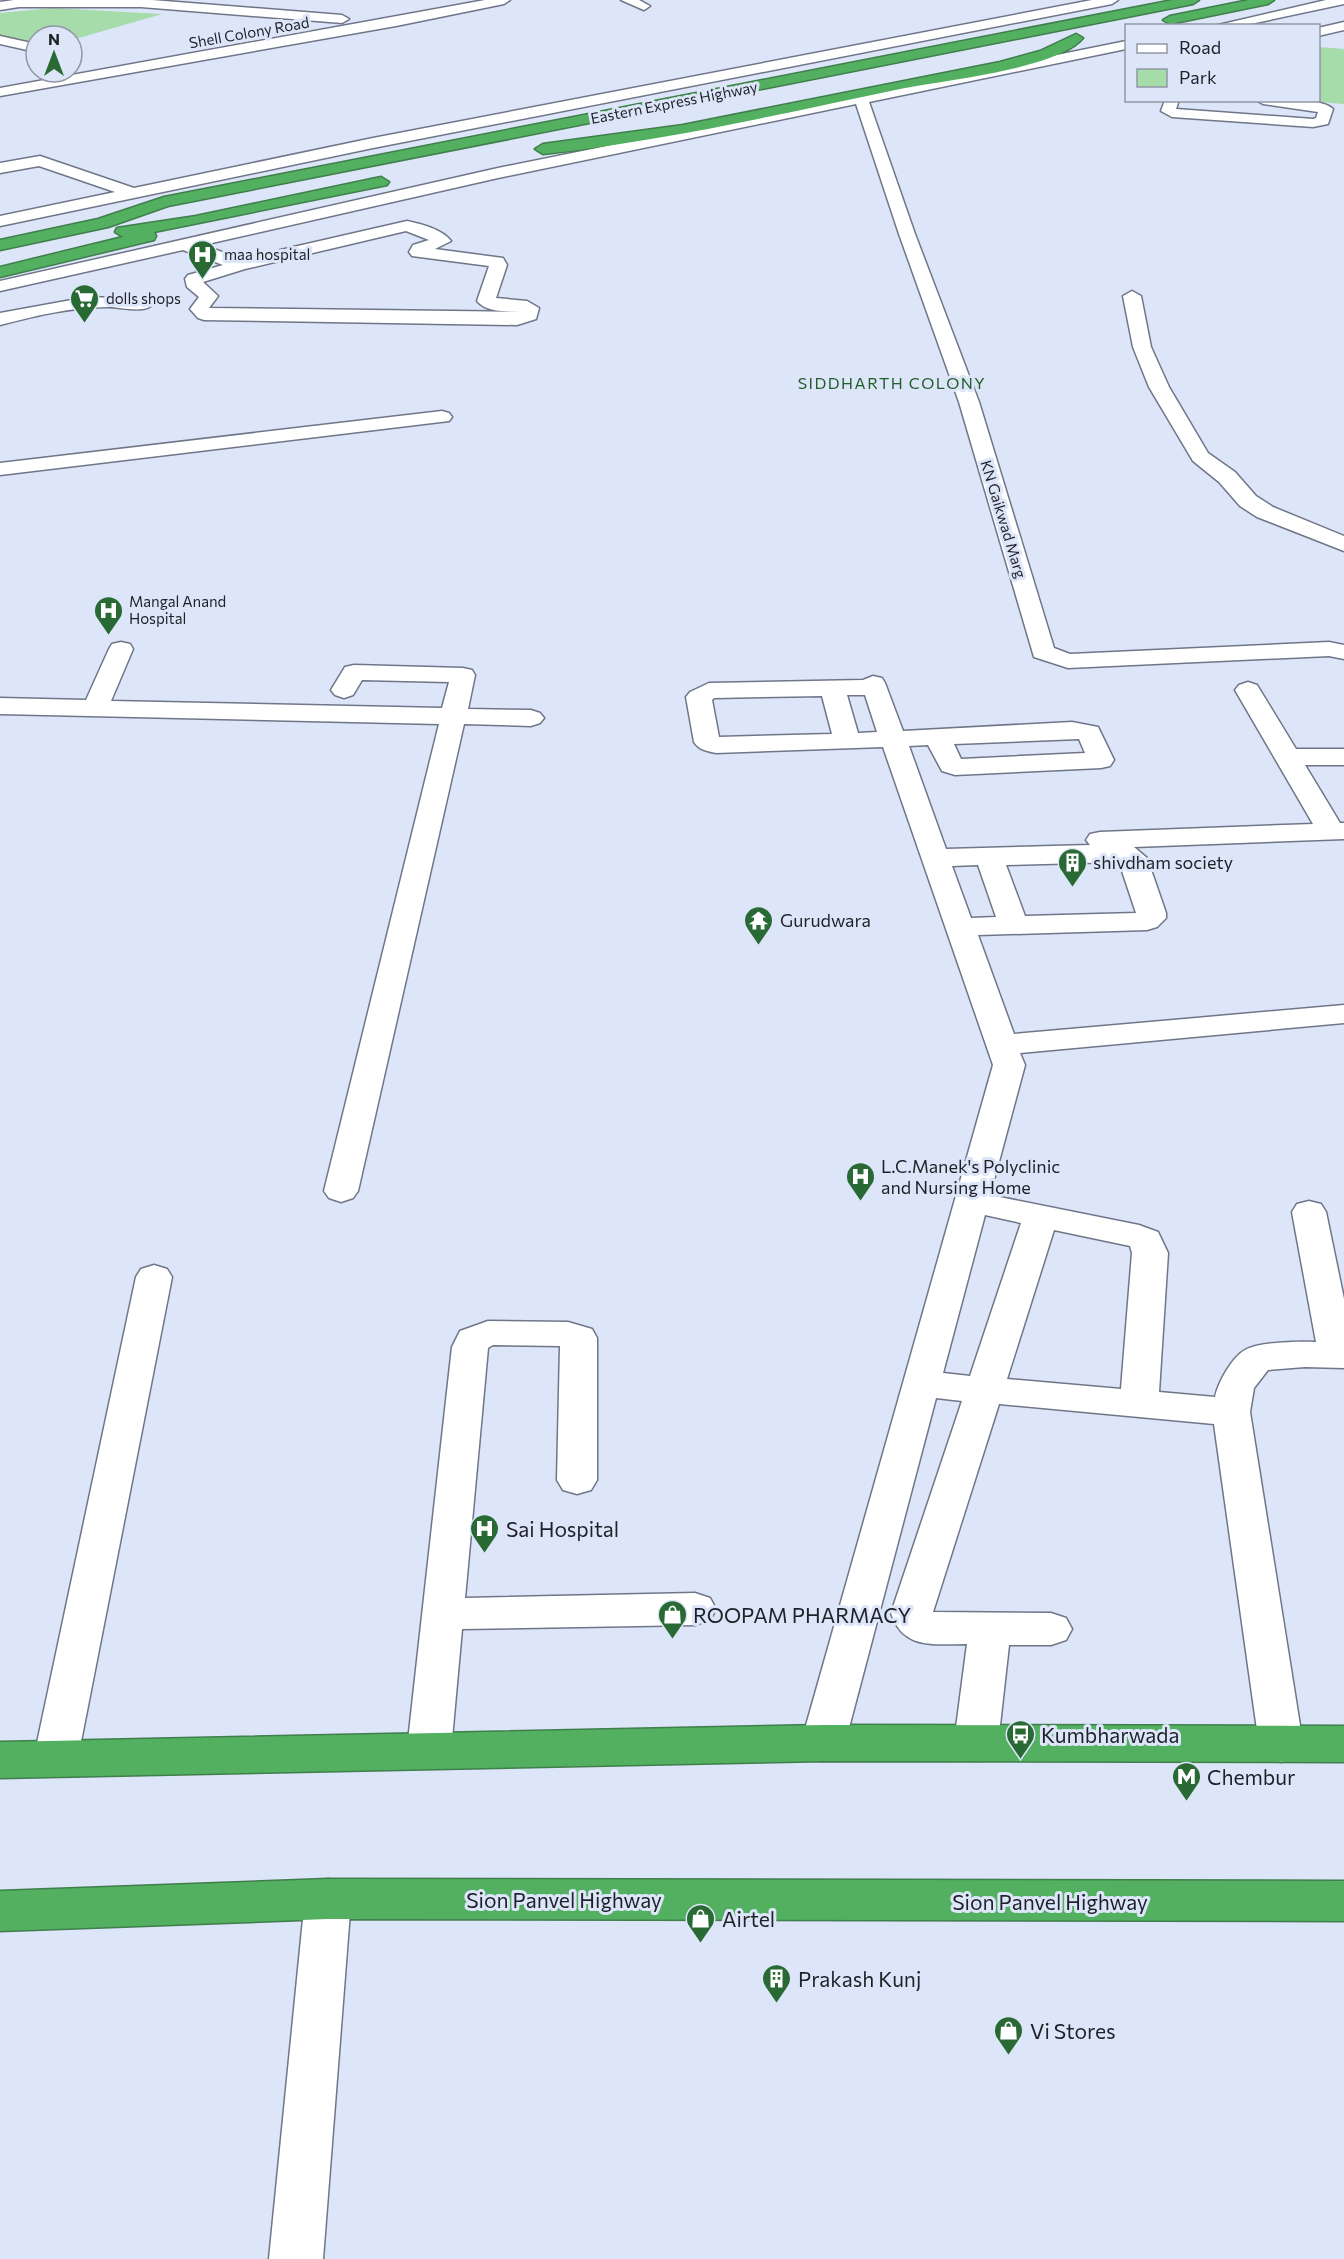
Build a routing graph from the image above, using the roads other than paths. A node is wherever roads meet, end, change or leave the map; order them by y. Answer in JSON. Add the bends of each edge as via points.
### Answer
{"nodes":[{"id":1,"x":504,"y":0,"type":"edge"},
{"id":2,"x":627,"y":0,"type":"edge"},
{"id":3,"x":1050,"y":0,"type":"edge"},
{"id":4,"x":1112,"y":0,"type":"edge"},
{"id":5,"x":1192,"y":0,"type":"edge"},
{"id":6,"x":1268,"y":0,"type":"edge"},
{"id":7,"x":1344,"y":0,"type":"edge"},
{"id":8,"x":0,"y":6,"type":"edge"},
{"id":9,"x":644,"y":6,"type":"dead end"},
{"id":10,"x":1077,"y":6,"type":"junction"},
{"id":11,"x":1112,"y":16,"type":"junction"},
{"id":12,"x":396,"y":22,"type":"junction"},
{"id":13,"x":1152,"y":23,"type":"dead end"},
{"id":14,"x":1230,"y":24,"type":"edge"},
{"id":15,"x":1320,"y":32,"type":"edge"},
{"id":16,"x":1339,"y":34,"type":"edge"},
{"id":17,"x":1081,"y":37,"type":"dead end"},
{"id":18,"x":0,"y":40,"type":"edge"},
{"id":19,"x":1320,"y":41,"type":"edge"},
{"id":20,"x":24,"y":45,"type":"edge"},
{"id":21,"x":1125,"y":45,"type":"edge"},
{"id":22,"x":92,"y":60,"type":"dead end"},
{"id":23,"x":131,"y":69,"type":"junction"},
{"id":24,"x":0,"y":92,"type":"edge"},
{"id":25,"x":862,"y":100,"type":"junction"},
{"id":26,"x":1172,"y":102,"type":"edge"},
{"id":27,"x":1242,"y":102,"type":"edge"},
{"id":28,"x":1277,"y":102,"type":"edge"},
{"id":29,"x":1238,"y":117,"type":"junction"},
{"id":30,"x":0,"y":168,"type":"edge"},
{"id":31,"x":132,"y":194,"type":"junction"},
{"id":32,"x":160,"y":204,"type":"junction"},
{"id":33,"x":351,"y":206,"type":"junction"},
{"id":34,"x":303,"y":217,"type":"junction"},
{"id":35,"x":0,"y":221,"type":"edge"},
{"id":36,"x":196,"y":221,"type":"junction"},
{"id":37,"x":407,"y":226,"type":"junction"},
{"id":38,"x":0,"y":230,"type":"edge"},
{"id":39,"x":355,"y":238,"type":"junction"},
{"id":40,"x":181,"y":243,"type":"junction"},
{"id":41,"x":0,"y":245,"type":"edge"},
{"id":42,"x":0,"y":260,"type":"edge"},
{"id":43,"x":240,"y":265,"type":"junction"},
{"id":44,"x":0,"y":272,"type":"edge"},
{"id":45,"x":0,"y":286,"type":"edge"},
{"id":46,"x":1132,"y":296,"type":"dead end"},
{"id":47,"x":144,"y":304,"type":"dead end"},
{"id":48,"x":0,"y":319,"type":"edge"},
{"id":49,"x":442,"y":417,"type":"dead end"},
{"id":50,"x":0,"y":469,"type":"edge"},
{"id":51,"x":1344,"y":544,"type":"edge"},
{"id":52,"x":121,"y":649,"type":"dead end"},
{"id":53,"x":1344,"y":652,"type":"edge"},
{"id":54,"x":833,"y":688,"type":"junction"},
{"id":55,"x":344,"y":690,"type":"dead end"},
{"id":56,"x":1248,"y":690,"type":"dead end"},
{"id":57,"x":0,"y":706,"type":"edge"},
{"id":58,"x":94,"y":710,"type":"junction"},
{"id":59,"x":454,"y":717,"type":"junction"},
{"id":60,"x":531,"y":718,"type":"dead end"},
{"id":61,"x":938,"y":738,"type":"junction"},
{"id":62,"x":894,"y":741,"type":"junction"},
{"id":63,"x":847,"y":742,"type":"junction"},
{"id":64,"x":1288,"y":757,"type":"junction"},
{"id":65,"x":1343,"y":759,"type":"edge"},
{"id":66,"x":1338,"y":831,"type":"edge"},
{"id":67,"x":935,"y":852,"type":"junction"},
{"id":68,"x":989,"y":856,"type":"junction"},
{"id":69,"x":1014,"y":926,"type":"junction"},
{"id":70,"x":961,"y":927,"type":"junction"},
{"id":71,"x":1344,"y":1014,"type":"edge"},
{"id":72,"x":1002,"y":1045,"type":"junction"},
{"id":73,"x":341,"y":1191,"type":"dead end"},
{"id":74,"x":972,"y":1202,"type":"junction"},
{"id":75,"x":1309,"y":1212,"type":"dead end"},
{"id":76,"x":1041,"y":1216,"type":"junction"},
{"id":77,"x":154,"y":1277,"type":"dead end"},
{"id":78,"x":1341,"y":1355,"type":"edge"},
{"id":79,"x":921,"y":1384,"type":"junction"},
{"id":80,"x":984,"y":1390,"type":"junction"},
{"id":81,"x":1139,"y":1404,"type":"junction"},
{"id":82,"x":1230,"y":1412,"type":"junction"},
{"id":83,"x":577,"y":1480,"type":"dead end"},
{"id":84,"x":695,"y":1609,"type":"dead end"},
{"id":85,"x":443,"y":1614,"type":"junction"},
{"id":86,"x":990,"y":1629,"type":"junction"},
{"id":87,"x":1051,"y":1629,"type":"dead end"},
{"id":88,"x":823,"y":1743,"type":"junction"},
{"id":89,"x":976,"y":1743,"type":"junction"},
{"id":90,"x":1281,"y":1744,"type":"junction"},
{"id":91,"x":1344,"y":1744,"type":"edge"},
{"id":92,"x":429,"y":1750,"type":"junction"},
{"id":93,"x":56,"y":1757,"type":"junction"},
{"id":94,"x":0,"y":1760,"type":"edge"},
{"id":95,"x":328,"y":1899,"type":"junction"},
{"id":96,"x":1344,"y":1901,"type":"edge"},
{"id":97,"x":0,"y":1911,"type":"edge"},
{"id":98,"x":296,"y":2259,"type":"edge"}],
"edges":[{"from":1,"to":12,"type":"street","name":"Shell Colony Road"},
{"from":2,"to":9,"type":"street"},
{"from":3,"to":10,"type":"street"},
{"from":4,"to":10,"type":"street"},
{"from":5,"to":11,"type":"highway","name":"Eastern Express Highway"},
{"from":6,"to":13,"type":"highway"},
{"from":7,"to":14,"type":"street"},
{"from":8,"to":12,"type":"street","via":[[141,3]]},
{"from":10,"to":11,"type":"street"},
{"from":10,"to":31,"type":"street"},
{"from":11,"to":32,"type":"highway","name":"Eastern Express Highway"},
{"from":12,"to":23,"type":"street","name":"Shell Colony Road"},
{"from":15,"to":16,"type":"street"},
{"from":16,"to":19,"type":"street"},
{"from":17,"to":36,"type":"highway","via":[[1064,49],[1005,63],[685,130],[603,144],[543,149]]},
{"from":18,"to":20,"type":"street"},
{"from":21,"to":25,"type":"street"},
{"from":22,"to":23,"type":"street"},
{"from":23,"to":24,"type":"street","name":"Shell Colony Road"},
{"from":25,"to":33,"type":"street"},
{"from":25,"to":53,"type":"street","name":"KN Gaikwad Marg","via":[[969,402],[1043,652],[1068,661],[1329,649]]},
{"from":26,"to":29,"type":"street","via":[[1169,112]]},
{"from":27,"to":29,"type":"street"},
{"from":28,"to":29,"type":"street","via":[[1326,109],[1323,121]]},
{"from":30,"to":31,"type":"street","via":[[40,161]]},
{"from":31,"to":32,"type":"street"},
{"from":31,"to":35,"type":"street"},
{"from":32,"to":38,"type":"highway","via":[[89,211]]},
{"from":32,"to":41,"type":"highway","via":[[102,223]]},
{"from":33,"to":34,"type":"street"},
{"from":33,"to":37,"type":"street"},
{"from":34,"to":39,"type":"street"},
{"from":34,"to":40,"type":"street"},
{"from":36,"to":42,"type":"highway","via":[[124,232]]},
{"from":36,"to":44,"type":"highway","via":[[136,240]]},
{"from":37,"to":39,"type":"street"},
{"from":37,"to":43,"type":"street","via":[[442,241],[418,252],[497,262],[486,301],[501,306],[527,306],[530,315],[505,319],[204,314],[199,309],[209,296],[193,283],[194,279]]},
{"from":39,"to":43,"type":"street"},
{"from":40,"to":43,"type":"street"},
{"from":40,"to":45,"type":"street"},
{"from":46,"to":51,"type":"street","via":[[1142,347],[1159,387],[1200,457],[1265,512]]},
{"from":47,"to":48,"type":"street","via":[[81,302]]},
{"from":49,"to":50,"type":"street"},
{"from":52,"to":58,"type":"street"},
{"from":54,"to":62,"type":"street","via":[[874,685]]},
{"from":54,"to":63,"type":"street"},
{"from":54,"to":63,"type":"street","via":[[702,693],[699,697],[707,742]]},
{"from":55,"to":59,"type":"street","via":[[354,672],[463,675]]},
{"from":56,"to":64,"type":"street"},
{"from":57,"to":58,"type":"street"},
{"from":58,"to":59,"type":"street"},
{"from":59,"to":60,"type":"street"},
{"from":59,"to":73,"type":"street"},
{"from":61,"to":61,"type":"street","via":[[1083,730],[1089,732],[1101,760],[955,767]]},
{"from":61,"to":62,"type":"street"},
{"from":62,"to":63,"type":"street"},
{"from":62,"to":67,"type":"street"},
{"from":64,"to":65,"type":"street"},
{"from":64,"to":66,"type":"street"},
{"from":66,"to":67,"type":"street"},
{"from":67,"to":68,"type":"street"},
{"from":67,"to":70,"type":"street"},
{"from":68,"to":69,"type":"street"},
{"from":68,"to":69,"type":"street","via":[[1124,853],[1133,858],[1151,912],[1146,921]]},
{"from":69,"to":70,"type":"street"},
{"from":70,"to":72,"type":"street"},
{"from":71,"to":72,"type":"street"},
{"from":72,"to":74,"type":"street","via":[[1010,1065]]},
{"from":74,"to":76,"type":"street"},
{"from":74,"to":79,"type":"street"},
{"from":75,"to":78,"type":"street"},
{"from":76,"to":80,"type":"street"},
{"from":76,"to":81,"type":"street","via":[[1139,1236],[1150,1246]]},
{"from":77,"to":93,"type":"street"},
{"from":78,"to":82,"type":"street","via":[[1257,1359],[1236,1385]]},
{"from":79,"to":80,"type":"street"},
{"from":79,"to":88,"type":"street"},
{"from":80,"to":81,"type":"street"},
{"from":80,"to":86,"type":"street","via":[[912,1613],[915,1623],[927,1628]]},
{"from":81,"to":82,"type":"street"},
{"from":82,"to":90,"type":"street"},
{"from":83,"to":85,"type":"street","via":[[579,1338],[568,1334],[488,1333],[473,1340]]},
{"from":84,"to":85,"type":"street"},
{"from":85,"to":92,"type":"street"},
{"from":86,"to":87,"type":"street"},
{"from":86,"to":89,"type":"street"},
{"from":88,"to":89,"type":"highway"},
{"from":88,"to":92,"type":"highway"},
{"from":89,"to":90,"type":"highway"},
{"from":90,"to":91,"type":"highway"},
{"from":92,"to":93,"type":"highway"},
{"from":93,"to":94,"type":"highway"},
{"from":95,"to":96,"type":"highway","name":"Sion Panvel Highway"},
{"from":95,"to":97,"type":"highway","name":"Sion Panvel Highway"},
{"from":95,"to":98,"type":"street"}]}
